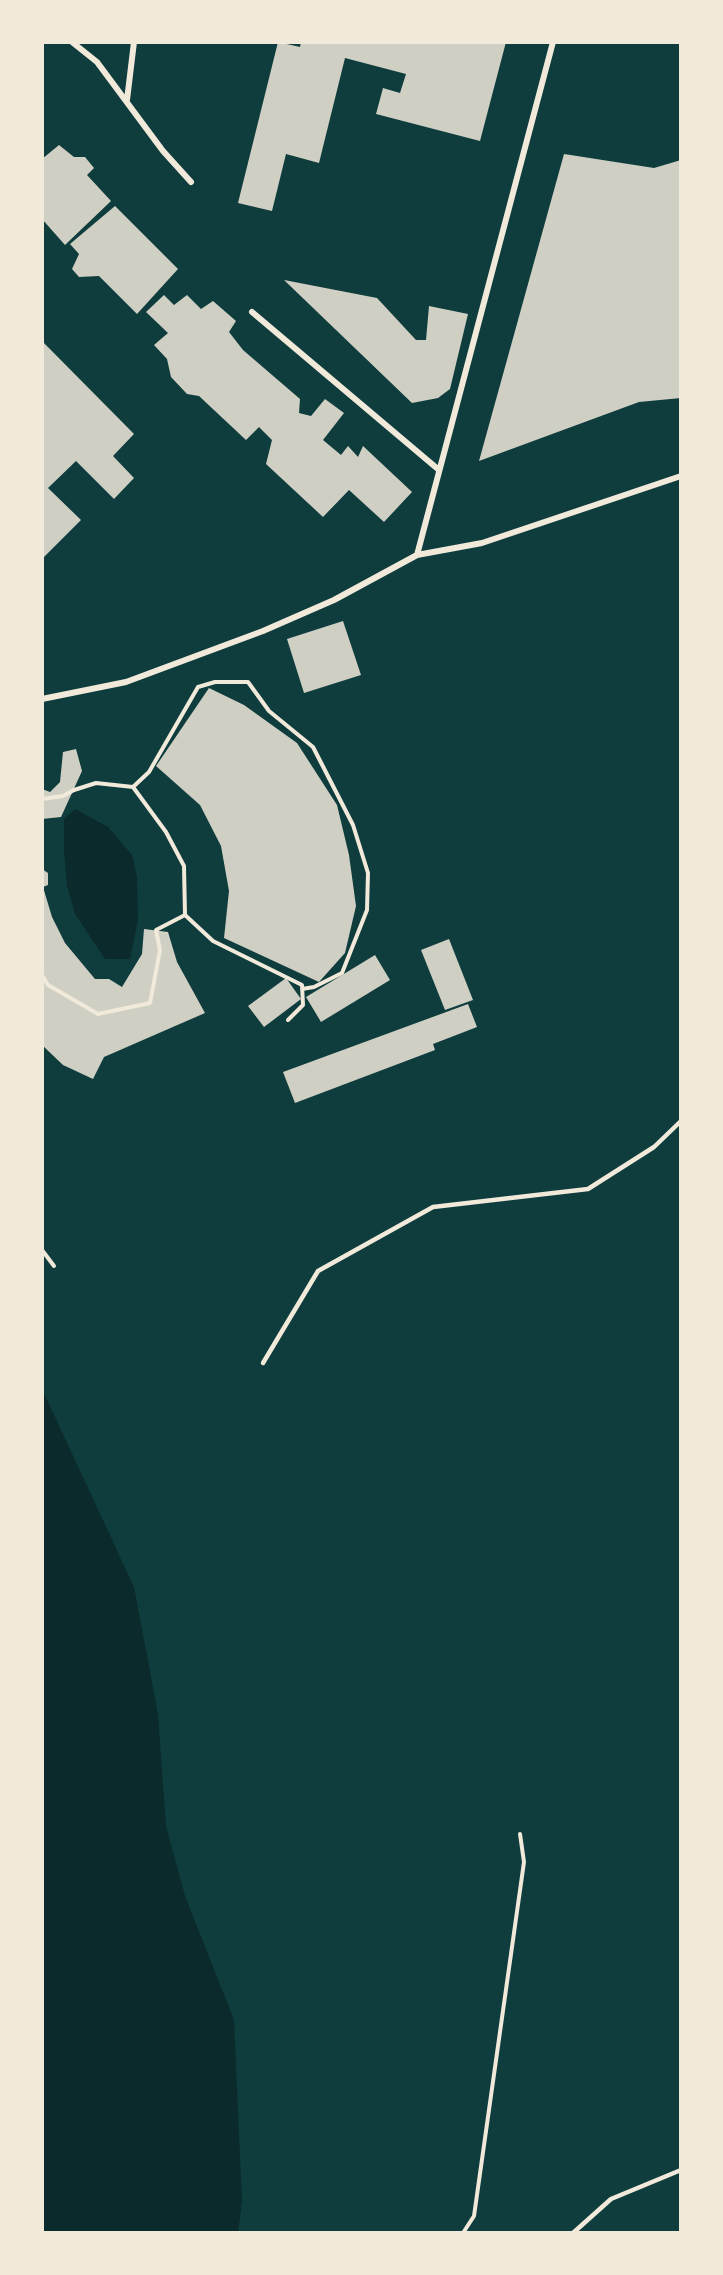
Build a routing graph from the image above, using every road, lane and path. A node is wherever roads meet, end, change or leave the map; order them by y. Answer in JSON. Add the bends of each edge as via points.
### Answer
{"nodes":[{"id":1,"x":72,"y":42,"type":"edge"},
{"id":2,"x":134,"y":42,"type":"edge"},
{"id":3,"x":553,"y":42,"type":"edge"},
{"id":4,"x":127,"y":100,"type":"junction"},
{"id":5,"x":191,"y":182,"type":"dead end"},
{"id":6,"x":252,"y":312,"type":"dead end"},
{"id":7,"x":439,"y":470,"type":"junction"},
{"id":8,"x":681,"y":476,"type":"edge"},
{"id":9,"x":417,"y":555,"type":"junction"},
{"id":10,"x":42,"y":699,"type":"edge"},
{"id":11,"x":133,"y":787,"type":"junction"},
{"id":12,"x":42,"y":799,"type":"edge"},
{"id":13,"x":185,"y":915,"type":"junction"},
{"id":14,"x":42,"y":975,"type":"edge"},
{"id":15,"x":302,"y":989,"type":"junction"},
{"id":16,"x":288,"y":1020,"type":"dead end"},
{"id":17,"x":681,"y":1121,"type":"edge"},
{"id":18,"x":42,"y":1250,"type":"edge"},
{"id":19,"x":54,"y":1266,"type":"dead end"},
{"id":20,"x":263,"y":1363,"type":"dead end"},
{"id":21,"x":520,"y":1834,"type":"dead end"},
{"id":22,"x":681,"y":2170,"type":"edge"},
{"id":23,"x":463,"y":2233,"type":"edge"},
{"id":24,"x":573,"y":2233,"type":"edge"}],
"edges":[{"from":1,"to":4,"type":"street","via":[[97,62]]},
{"from":2,"to":4,"type":"street"},
{"from":3,"to":7,"type":"street"},
{"from":4,"to":5,"type":"street","via":[[163,152]]},
{"from":6,"to":7,"type":"street"},
{"from":7,"to":9,"type":"street"},
{"from":8,"to":9,"type":"street","via":[[482,543]]},
{"from":9,"to":10,"type":"street","via":[[334,600],[263,631],[126,682]]},
{"from":11,"to":12,"type":"path","via":[[96,783],[63,796]]},
{"from":11,"to":13,"type":"path","via":[[166,832],[184,866]]},
{"from":11,"to":15,"type":"path","via":[[149,772],[198,687],[215,682],[248,682],[269,711],[313,747],[353,825],[368,873],[366,910],[342,973]]},
{"from":13,"to":14,"type":"path","via":[[156,930],[160,950],[150,1003],[98,1014],[48,985]]},
{"from":13,"to":15,"type":"path","via":[[213,941],[302,985]]},
{"from":15,"to":16,"type":"path","via":[[303,1005]]},
{"from":17,"to":20,"type":"lane","via":[[654,1147],[588,1189],[433,1207],[318,1271]]},
{"from":18,"to":19,"type":"path"},
{"from":21,"to":23,"type":"path","via":[[524,1862],[474,2216]]},
{"from":22,"to":24,"type":"lane","via":[[611,2199]]}]}
